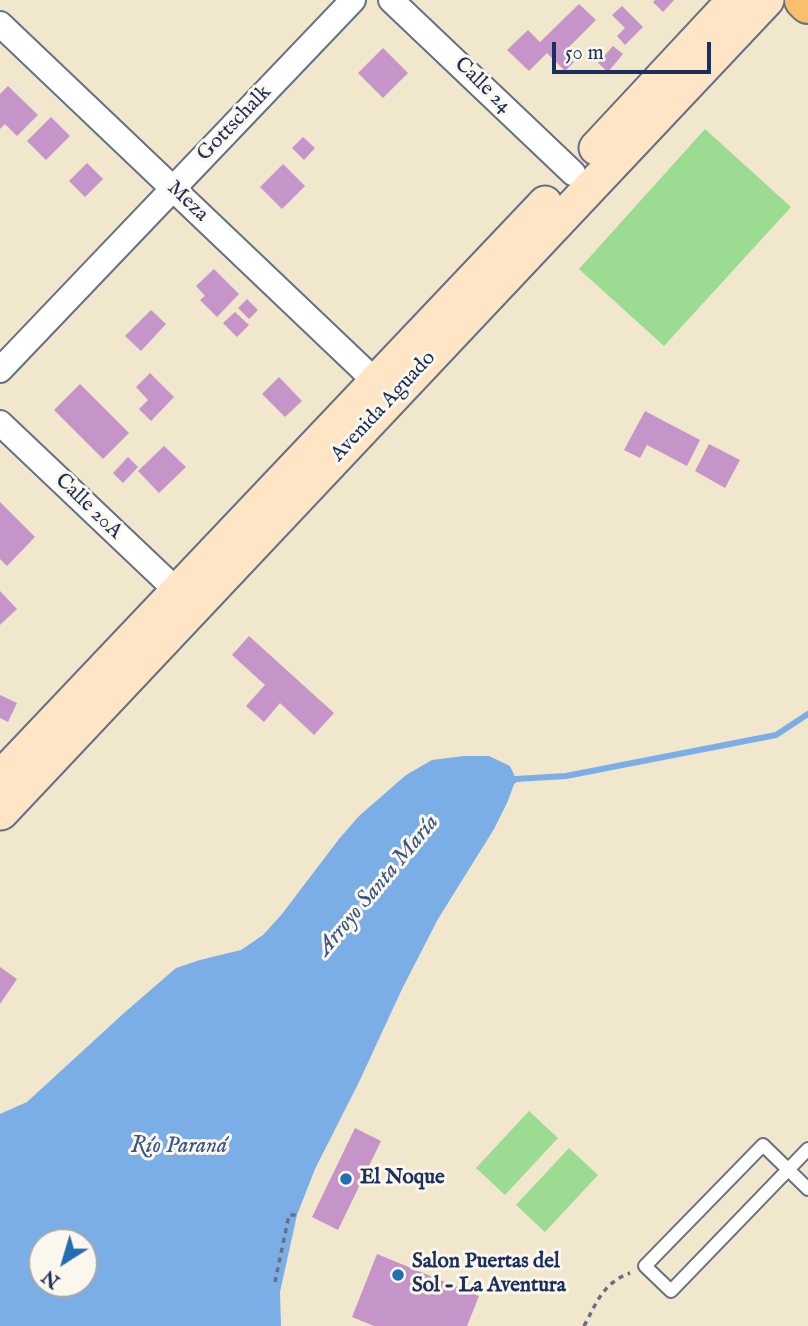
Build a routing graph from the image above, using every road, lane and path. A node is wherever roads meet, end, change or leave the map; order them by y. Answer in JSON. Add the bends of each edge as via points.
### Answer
{"nodes":[{"id":1,"x":353,"y":0,"type":"edge"},
{"id":2,"x":391,"y":0,"type":"edge"},
{"id":3,"x":734,"y":0,"type":"edge"},
{"id":4,"x":767,"y":0,"type":"edge"},
{"id":5,"x":804,"y":0,"type":"edge"},
{"id":6,"x":808,"y":4,"type":"edge"},
{"id":7,"x":0,"y":24,"type":"edge"},
{"id":8,"x":573,"y":173,"type":"junction"},
{"id":9,"x":173,"y":189,"type":"junction"},
{"id":10,"x":0,"y":370,"type":"edge"},
{"id":11,"x":375,"y":381,"type":"junction"},
{"id":12,"x":0,"y":423,"type":"edge"},
{"id":13,"x":177,"y":591,"type":"junction"},
{"id":14,"x":0,"y":778,"type":"edge"},
{"id":15,"x":0,"y":813,"type":"edge"},
{"id":16,"x":808,"y":1149,"type":"edge"},
{"id":17,"x":788,"y":1170,"type":"junction"},
{"id":18,"x":808,"y":1189,"type":"edge"},
{"id":19,"x":297,"y":1215,"type":"dead end"},
{"id":20,"x":645,"y":1266,"type":"junction"},
{"id":21,"x":275,"y":1282,"type":"dead end"},
{"id":22,"x":584,"y":1326,"type":"edge"}],
"edges":[{"from":1,"to":9,"type":"street","name":"Gottschalk"},
{"from":2,"to":8,"type":"street","name":"Calle 24"},
{"from":3,"to":8,"type":"street","name":"Avenida Aguado"},
{"from":4,"to":15,"type":"street","name":"Avenida Aguado"},
{"from":5,"to":6,"type":"main road"},
{"from":7,"to":9,"type":"street","name":"Meza"},
{"from":8,"to":11,"type":"street","name":"Avenida Aguado"},
{"from":9,"to":10,"type":"street","name":"Gottschalk"},
{"from":9,"to":11,"type":"street","name":"Meza"},
{"from":11,"to":13,"type":"street","name":"Avenida Aguado"},
{"from":12,"to":13,"type":"street","name":"Calle 20A"},
{"from":13,"to":14,"type":"street","name":"Avenida Aguado"},
{"from":16,"to":17,"type":"lane"},
{"from":17,"to":18,"type":"lane"},
{"from":17,"to":20,"type":"lane","via":[[763,1145]]},
{"from":17,"to":20,"type":"lane","via":[[671,1291]]},
{"from":19,"to":21,"type":"path","via":[[289,1214]]},
{"from":20,"to":22,"type":"path","via":[[606,1286]]}]}
